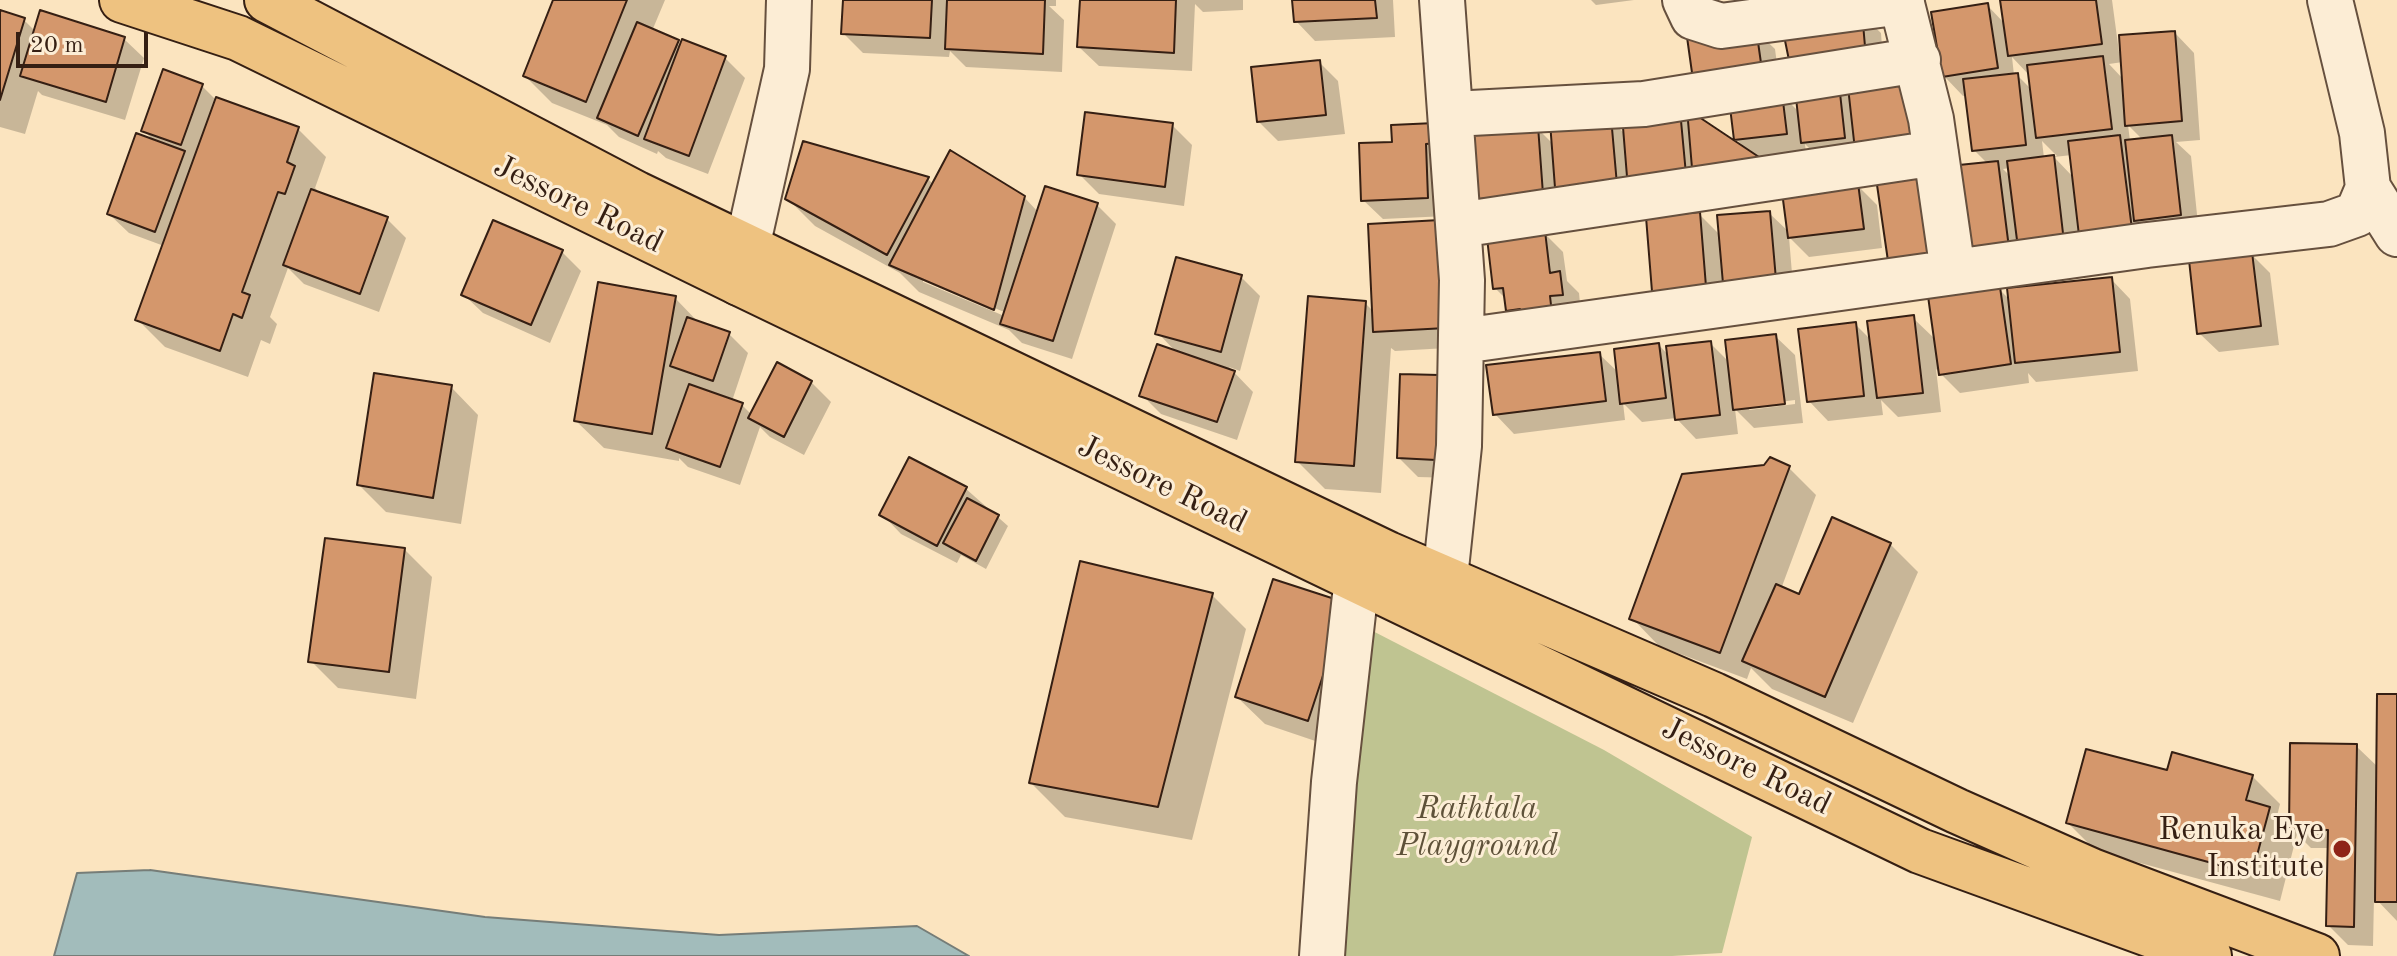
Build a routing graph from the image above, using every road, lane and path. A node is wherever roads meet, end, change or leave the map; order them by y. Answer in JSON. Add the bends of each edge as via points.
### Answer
{"nodes":[{"id":1,"x":122,"y":0,"type":"edge"},
{"id":2,"x":267,"y":0,"type":"edge"},
{"id":3,"x":789,"y":0,"type":"edge"},
{"id":4,"x":1442,"y":0,"type":"edge"},
{"id":5,"x":1685,"y":0,"type":"edge"},
{"id":6,"x":2330,"y":0,"type":"edge"},
{"id":7,"x":1902,"y":1,"type":"edge"},
{"id":8,"x":1918,"y":60,"type":"junction"},
{"id":9,"x":1452,"y":114,"type":"junction"},
{"id":10,"x":1936,"y":153,"type":"junction"},
{"id":11,"x":2368,"y":188,"type":"junction"},
{"id":12,"x":1459,"y":225,"type":"junction"},
{"id":13,"x":2397,"y":234,"type":"edge"},
{"id":14,"x":743,"y":264,"type":"junction"},
{"id":15,"x":1953,"y":272,"type":"junction"},
{"id":16,"x":1462,"y":341,"type":"junction"},
{"id":17,"x":1357,"y":578,"type":"junction"},
{"id":18,"x":1445,"y":578,"type":"junction"},
{"id":19,"x":1322,"y":956,"type":"edge"},
{"id":20,"x":2209,"y":956,"type":"edge"},
{"id":21,"x":2317,"y":956,"type":"edge"}],
"edges":[{"from":1,"to":14,"type":"highway","name":"Jessore Road","via":[[238,38]]},
{"from":2,"to":14,"type":"highway","via":[[637,194]]},
{"from":3,"to":14,"type":"street","via":[[785,84]]},
{"from":4,"to":9,"type":"street"},
{"from":5,"to":7,"type":"street","via":[[1693,17],[1721,26]]},
{"from":6,"to":11,"type":"street","via":[[2362,133]]},
{"from":7,"to":8,"type":"street"},
{"from":8,"to":9,"type":"street","via":[[1644,104]]},
{"from":8,"to":10,"type":"street"},
{"from":9,"to":12,"type":"street"},
{"from":10,"to":12,"type":"street"},
{"from":10,"to":15,"type":"street"},
{"from":11,"to":13,"type":"street"},
{"from":11,"to":15,"type":"street","via":[[2357,214],[2329,224]]},
{"from":12,"to":16,"type":"street"},
{"from":14,"to":17,"type":"highway","name":"Jessore Road"},
{"from":14,"to":18,"type":"highway"},
{"from":15,"to":16,"type":"street"},
{"from":16,"to":18,"type":"street","via":[[1459,446]]},
{"from":17,"to":19,"type":"street","via":[[1334,782]]},
{"from":17,"to":20,"type":"highway","name":"Jessore Road","via":[[1920,851]]},
{"from":18,"to":21,"type":"highway","via":[[1701,689],[2092,871]]}]}
